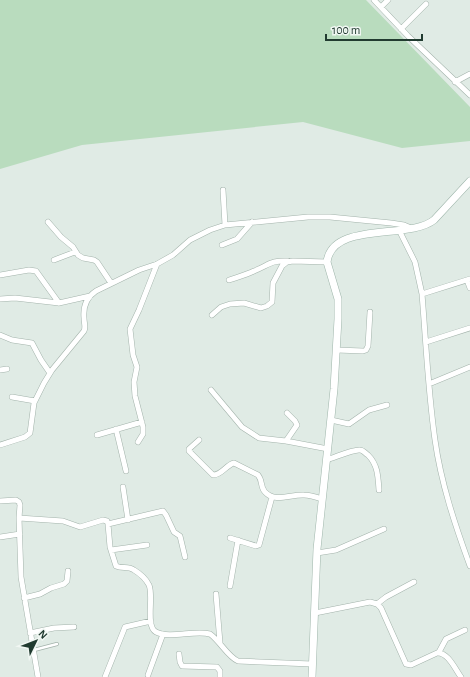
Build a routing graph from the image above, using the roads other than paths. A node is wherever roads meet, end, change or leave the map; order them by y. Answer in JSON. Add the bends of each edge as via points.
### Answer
{"nodes":[{"id":1,"x":374,"y":0,"type":"edge"},
{"id":2,"x":388,"y":0,"type":"edge"},
{"id":3,"x":426,"y":4,"type":"dead end"},
{"id":4,"x":381,"y":7,"type":"junction"},
{"id":5,"x":401,"y":29,"type":"junction"},
{"id":6,"x":470,"y":74,"type":"edge"},
{"id":7,"x":455,"y":82,"type":"junction"},
{"id":8,"x":470,"y":95,"type":"edge"},
{"id":9,"x":470,"y":181,"type":"edge"},
{"id":10,"x":223,"y":190,"type":"dead end"},
{"id":11,"x":48,"y":222,"type":"dead end"},
{"id":12,"x":252,"y":222,"type":"junction"},
{"id":13,"x":226,"y":225,"type":"junction"},
{"id":14,"x":411,"y":228,"type":"junction"},
{"id":15,"x":399,"y":230,"type":"junction"},
{"id":16,"x":222,"y":245,"type":"dead end"},
{"id":17,"x":75,"y":252,"type":"junction"},
{"id":18,"x":54,"y":260,"type":"dead end"},
{"id":19,"x":290,"y":261,"type":"junction"},
{"id":20,"x":327,"y":262,"type":"junction"},
{"id":21,"x":157,"y":264,"type":"junction"},
{"id":22,"x":0,"y":275,"type":"edge"},
{"id":23,"x":468,"y":279,"type":"edge"},
{"id":24,"x":229,"y":280,"type":"dead end"},
{"id":25,"x":111,"y":283,"type":"junction"},
{"id":26,"x":470,"y":288,"type":"edge"},
{"id":27,"x":422,"y":294,"type":"junction"},
{"id":28,"x":90,"y":296,"type":"junction"},
{"id":29,"x":0,"y":299,"type":"edge"},
{"id":30,"x":59,"y":303,"type":"junction"},
{"id":31,"x":370,"y":312,"type":"dead end"},
{"id":32,"x":212,"y":315,"type":"dead end"},
{"id":33,"x":470,"y":328,"type":"edge"},
{"id":34,"x":0,"y":335,"type":"edge"},
{"id":35,"x":426,"y":342,"type":"junction"},
{"id":36,"x":337,"y":350,"type":"junction"},
{"id":37,"x":470,"y":367,"type":"edge"},
{"id":38,"x":7,"y":369,"type":"dead end"},
{"id":39,"x":0,"y":370,"type":"edge"},
{"id":40,"x":50,"y":373,"type":"junction"},
{"id":41,"x":429,"y":384,"type":"junction"},
{"id":42,"x":211,"y":390,"type":"dead end"},
{"id":43,"x":12,"y":397,"type":"dead end"},
{"id":44,"x":35,"y":401,"type":"junction"},
{"id":45,"x":387,"y":405,"type":"dead end"},
{"id":46,"x":287,"y":413,"type":"dead end"},
{"id":47,"x":331,"y":420,"type":"junction"},
{"id":48,"x":142,"y":422,"type":"junction"},
{"id":49,"x":116,"y":430,"type":"junction"},
{"id":50,"x":97,"y":436,"type":"dead end"},
{"id":51,"x":199,"y":440,"type":"dead end"},
{"id":52,"x":286,"y":441,"type":"junction"},
{"id":53,"x":138,"y":442,"type":"dead end"},
{"id":54,"x":0,"y":446,"type":"edge"},
{"id":55,"x":328,"y":449,"type":"junction"},
{"id":56,"x":326,"y":460,"type":"junction"},
{"id":57,"x":126,"y":471,"type":"dead end"},
{"id":58,"x":123,"y":487,"type":"dead end"},
{"id":59,"x":379,"y":490,"type":"dead end"},
{"id":60,"x":272,"y":497,"type":"junction"},
{"id":61,"x":322,"y":499,"type":"junction"},
{"id":62,"x":0,"y":501,"type":"edge"},
{"id":63,"x":19,"y":518,"type":"junction"},
{"id":64,"x":128,"y":520,"type":"junction"},
{"id":65,"x":108,"y":524,"type":"junction"},
{"id":66,"x":384,"y":529,"type":"dead end"},
{"id":67,"x":20,"y":534,"type":"junction"},
{"id":68,"x":0,"y":537,"type":"edge"},
{"id":69,"x":230,"y":538,"type":"dead end"},
{"id":70,"x":238,"y":540,"type":"junction"},
{"id":71,"x":147,"y":545,"type":"dead end"},
{"id":72,"x":111,"y":550,"type":"junction"},
{"id":73,"x":317,"y":553,"type":"junction"},
{"id":74,"x":185,"y":557,"type":"dead end"},
{"id":75,"x":470,"y":566,"type":"edge"},
{"id":76,"x":68,"y":571,"type":"dead end"},
{"id":77,"x":414,"y":582,"type":"dead end"},
{"id":78,"x":230,"y":586,"type":"dead end"},
{"id":79,"x":216,"y":594,"type":"dead end"},
{"id":80,"x":24,"y":598,"type":"junction"},
{"id":81,"x":377,"y":604,"type":"junction"},
{"id":82,"x":315,"y":613,"type":"junction"},
{"id":83,"x":150,"y":620,"type":"junction"},
{"id":84,"x":74,"y":626,"type":"dead end"},
{"id":85,"x":465,"y":630,"type":"dead end"},
{"id":86,"x":30,"y":634,"type":"junction"},
{"id":87,"x":163,"y":634,"type":"junction"},
{"id":88,"x":220,"y":643,"type":"junction"},
{"id":89,"x":57,"y":644,"type":"dead end"},
{"id":90,"x":33,"y":650,"type":"junction"},
{"id":91,"x":439,"y":652,"type":"junction"},
{"id":92,"x":179,"y":654,"type":"dead end"},
{"id":93,"x":312,"y":664,"type":"junction"},
{"id":94,"x":148,"y":675,"type":"dead end"},
{"id":95,"x":38,"y":677,"type":"edge"},
{"id":96,"x":105,"y":677,"type":"edge"},
{"id":97,"x":220,"y":677,"type":"edge"},
{"id":98,"x":312,"y":677,"type":"edge"},
{"id":99,"x":461,"y":677,"type":"edge"}],
"edges":[{"from":1,"to":4,"type":"street"},
{"from":2,"to":4,"type":"street"},
{"from":3,"to":5,"type":"street"},
{"from":4,"to":5,"type":"street"},
{"from":5,"to":7,"type":"street"},
{"from":6,"to":7,"type":"street"},
{"from":7,"to":8,"type":"street"},
{"from":9,"to":14,"type":"street","via":[[431,222]]},
{"from":10,"to":13,"type":"street"},
{"from":11,"to":17,"type":"street"},
{"from":12,"to":13,"type":"street"},
{"from":12,"to":14,"type":"street","via":[[330,217],[385,222]]},
{"from":12,"to":16,"type":"street","via":[[237,239]]},
{"from":13,"to":21,"type":"street","via":[[190,240],[173,255]]},
{"from":14,"to":15,"type":"street"},
{"from":15,"to":20,"type":"street","via":[[342,240],[332,248]]},
{"from":15,"to":27,"type":"street","via":[[416,262]]},
{"from":17,"to":18,"type":"street"},
{"from":17,"to":25,"type":"street","via":[[80,257],[97,262]]},
{"from":19,"to":20,"type":"street"},
{"from":19,"to":24,"type":"street","via":[[270,263]]},
{"from":19,"to":32,"type":"street","via":[[282,266],[273,283],[272,302],[267,306],[261,308],[230,304],[221,307]]},
{"from":20,"to":36,"type":"street","via":[[338,299]]},
{"from":21,"to":25,"type":"street"},
{"from":21,"to":48,"type":"street","via":[[130,329],[132,355],[137,367],[135,396]]},
{"from":22,"to":30,"type":"street","via":[[36,271]]},
{"from":23,"to":26,"type":"street"},
{"from":23,"to":27,"type":"street"},
{"from":25,"to":28,"type":"street"},
{"from":27,"to":35,"type":"street"},
{"from":28,"to":30,"type":"street"},
{"from":28,"to":40,"type":"street","via":[[84,312],[84,331]]},
{"from":29,"to":30,"type":"street","via":[[15,298]]},
{"from":31,"to":36,"type":"street","via":[[366,350]]},
{"from":33,"to":35,"type":"street"},
{"from":34,"to":40,"type":"street","via":[[32,343]]},
{"from":35,"to":41,"type":"street"},
{"from":36,"to":47,"type":"street"},
{"from":37,"to":41,"type":"street"},
{"from":38,"to":39,"type":"street"},
{"from":40,"to":44,"type":"street"},
{"from":41,"to":75,"type":"street","via":[[439,461],[456,526]]},
{"from":42,"to":52,"type":"street","via":[[234,419],[251,434],[265,440]]},
{"from":43,"to":44,"type":"street"},
{"from":44,"to":54,"type":"street","via":[[30,433],[26,437]]},
{"from":45,"to":47,"type":"street","via":[[369,410],[349,424]]},
{"from":46,"to":52,"type":"street","via":[[297,425]]},
{"from":47,"to":55,"type":"street"},
{"from":48,"to":49,"type":"street"},
{"from":48,"to":53,"type":"street","via":[[143,434]]},
{"from":49,"to":50,"type":"street"},
{"from":49,"to":57,"type":"street"},
{"from":51,"to":60,"type":"street","via":[[189,451],[211,473],[219,474],[234,463],[261,478],[262,489]]},
{"from":52,"to":55,"type":"street"},
{"from":55,"to":56,"type":"street"},
{"from":56,"to":59,"type":"street","via":[[362,450],[376,466]]},
{"from":56,"to":61,"type":"street"},
{"from":58,"to":64,"type":"street"},
{"from":60,"to":61,"type":"street","via":[[305,495]]},
{"from":60,"to":70,"type":"street","via":[[259,545]]},
{"from":61,"to":73,"type":"street"},
{"from":62,"to":63,"type":"street","via":[[19,502]]},
{"from":63,"to":65,"type":"street","via":[[63,521],[80,527],[102,520]]},
{"from":63,"to":67,"type":"street"},
{"from":64,"to":65,"type":"street"},
{"from":64,"to":74,"type":"street","via":[[161,511],[165,513],[180,538]]},
{"from":65,"to":72,"type":"street"},
{"from":66,"to":73,"type":"street","via":[[336,550]]},
{"from":67,"to":68,"type":"street"},
{"from":67,"to":80,"type":"street"},
{"from":69,"to":70,"type":"street"},
{"from":70,"to":78,"type":"street"},
{"from":71,"to":72,"type":"street"},
{"from":72,"to":83,"type":"street","via":[[116,566],[134,570],[149,585]]},
{"from":73,"to":82,"type":"street"},
{"from":76,"to":80,"type":"street","via":[[64,584]]},
{"from":77,"to":81,"type":"street"},
{"from":79,"to":88,"type":"street"},
{"from":80,"to":86,"type":"street"},
{"from":81,"to":82,"type":"street","via":[[370,602]]},
{"from":81,"to":91,"type":"street","via":[[406,664],[411,665]]},
{"from":82,"to":93,"type":"street"},
{"from":83,"to":87,"type":"street","via":[[153,630]]},
{"from":83,"to":96,"type":"street","via":[[125,627]]},
{"from":84,"to":86,"type":"street"},
{"from":85,"to":91,"type":"street","via":[[446,640]]},
{"from":86,"to":90,"type":"street"},
{"from":87,"to":88,"type":"street","via":[[207,633]]},
{"from":87,"to":94,"type":"street"},
{"from":88,"to":93,"type":"street","via":[[232,658],[238,661]]},
{"from":89,"to":90,"type":"lane"},
{"from":90,"to":95,"type":"street"},
{"from":91,"to":99,"type":"street"},
{"from":92,"to":97,"type":"street","via":[[182,666],[217,667]]},
{"from":93,"to":98,"type":"street"}]}
